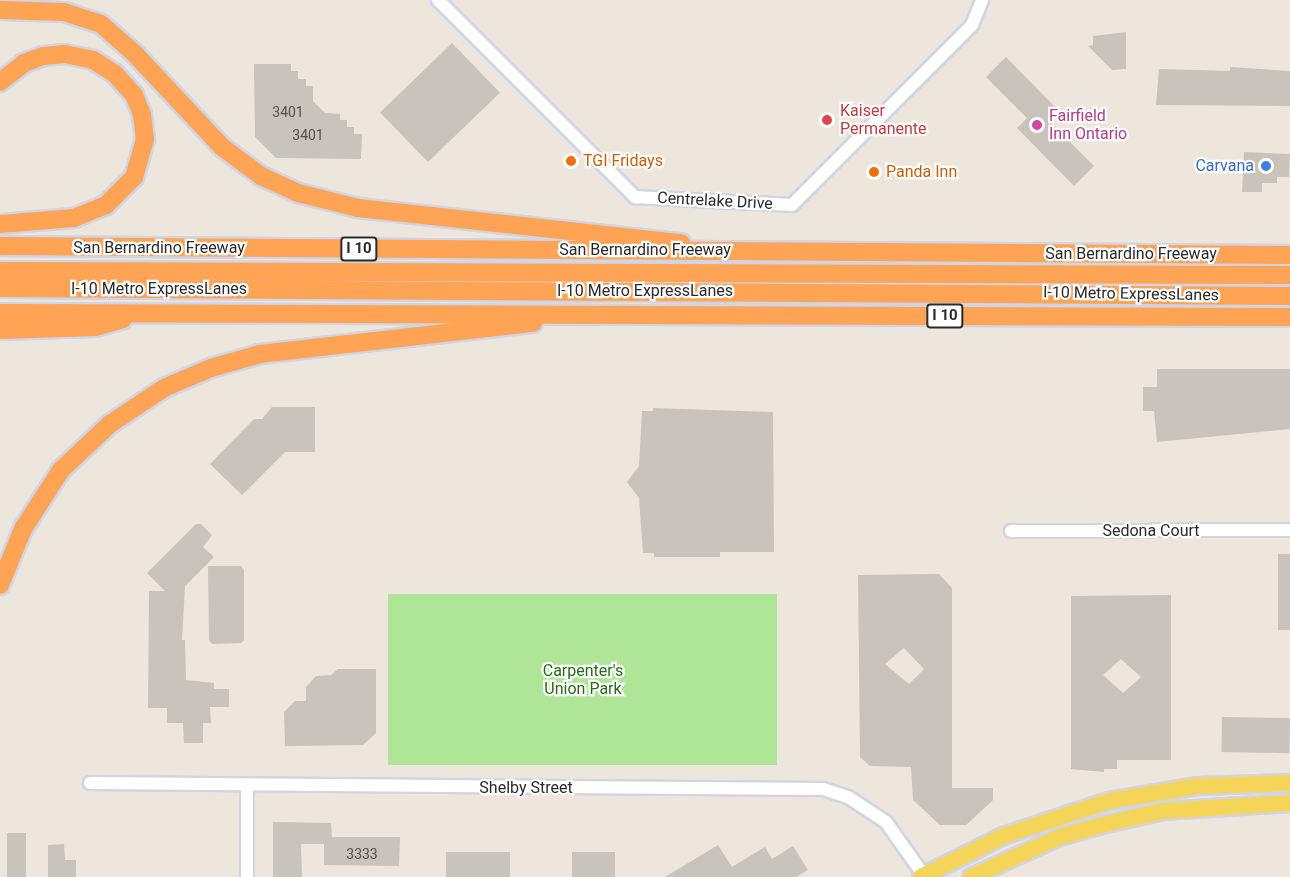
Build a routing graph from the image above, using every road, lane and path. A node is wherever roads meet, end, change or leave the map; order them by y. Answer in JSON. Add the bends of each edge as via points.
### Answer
{"nodes":[{"id":1,"x":438,"y":0,"type":"edge"},
{"id":2,"x":982,"y":0,"type":"edge"},
{"id":3,"x":0,"y":10,"type":"edge"},
{"id":4,"x":0,"y":82,"type":"edge"},
{"id":5,"x":0,"y":224,"type":"edge"},
{"id":6,"x":0,"y":246,"type":"edge"},
{"id":7,"x":718,"y":250,"type":"junction"},
{"id":8,"x":1290,"y":255,"type":"edge"},
{"id":9,"x":0,"y":271,"type":"edge"},
{"id":10,"x":1290,"y":275,"type":"edge"},
{"id":11,"x":0,"y":288,"type":"edge"},
{"id":12,"x":145,"y":289,"type":"junction"},
{"id":13,"x":1290,"y":296,"type":"edge"},
{"id":14,"x":0,"y":313,"type":"edge"},
{"id":15,"x":39,"y":313,"type":"junction"},
{"id":16,"x":142,"y":313,"type":"junction"},
{"id":17,"x":600,"y":314,"type":"junction"},
{"id":18,"x":1290,"y":317,"type":"edge"},
{"id":19,"x":0,"y":330,"type":"edge"},
{"id":20,"x":1290,"y":530,"type":"edge"},
{"id":21,"x":1011,"y":531,"type":"dead end"},
{"id":22,"x":0,"y":585,"type":"edge"},
{"id":23,"x":90,"y":783,"type":"dead end"},
{"id":24,"x":1290,"y":783,"type":"edge"},
{"id":25,"x":247,"y":786,"type":"junction"},
{"id":26,"x":1290,"y":803,"type":"edge"},
{"id":27,"x":923,"y":876,"type":"edge"},
{"id":28,"x":247,"y":877,"type":"edge"},
{"id":29,"x":971,"y":877,"type":"edge"}],
"edges":[{"from":1,"to":2,"type":"street","name":"Centrelake Drive","via":[[635,197],[792,205],[972,25]]},
{"from":3,"to":7,"type":"highway","via":[[64,12],[101,24],[128,47],[222,147],[261,176],[314,198],[383,212],[652,237]]},
{"from":4,"to":5,"type":"highway","via":[[24,63],[44,56],[64,54],[93,60],[115,74],[134,95],[145,139],[134,177],[120,195],[100,208],[73,218]]},
{"from":6,"to":7,"type":"highway","name":"San Bernardino Freeway","number":"I 10"},
{"from":7,"to":8,"type":"highway","name":"San Bernardino Freeway","number":"I 10"},
{"from":9,"to":10,"type":"highway","name":"I-10 Metro ExpressLanes"},
{"from":11,"to":12,"type":"highway","name":"I-10 Metro ExpressLanes"},
{"from":12,"to":13,"type":"highway","name":"I-10 Metro ExpressLanes"},
{"from":12,"to":15,"type":"highway"},
{"from":14,"to":15,"type":"highway","number":"I 10"},
{"from":15,"to":16,"type":"highway","number":"I 10"},
{"from":16,"to":17,"type":"highway","number":"I 10"},
{"from":16,"to":19,"type":"highway","via":[[95,327]]},
{"from":17,"to":18,"type":"highway","number":"I 10"},
{"from":17,"to":22,"type":"highway","via":[[407,340],[289,349],[192,374],[129,409],[61,470],[23,528]]},
{"from":20,"to":21,"type":"street","name":"Sedona Court"},
{"from":23,"to":25,"type":"street","name":"Shelby Street"},
{"from":24,"to":27,"type":"main road","via":[[1198,786],[1109,801],[1018,830]]},
{"from":25,"to":27,"type":"street","name":"Shelby Street","via":[[823,789],[858,802],[886,822]]},
{"from":25,"to":28,"type":"street"},
{"from":26,"to":29,"type":"main road","via":[[1162,811],[1049,842]]}]}
